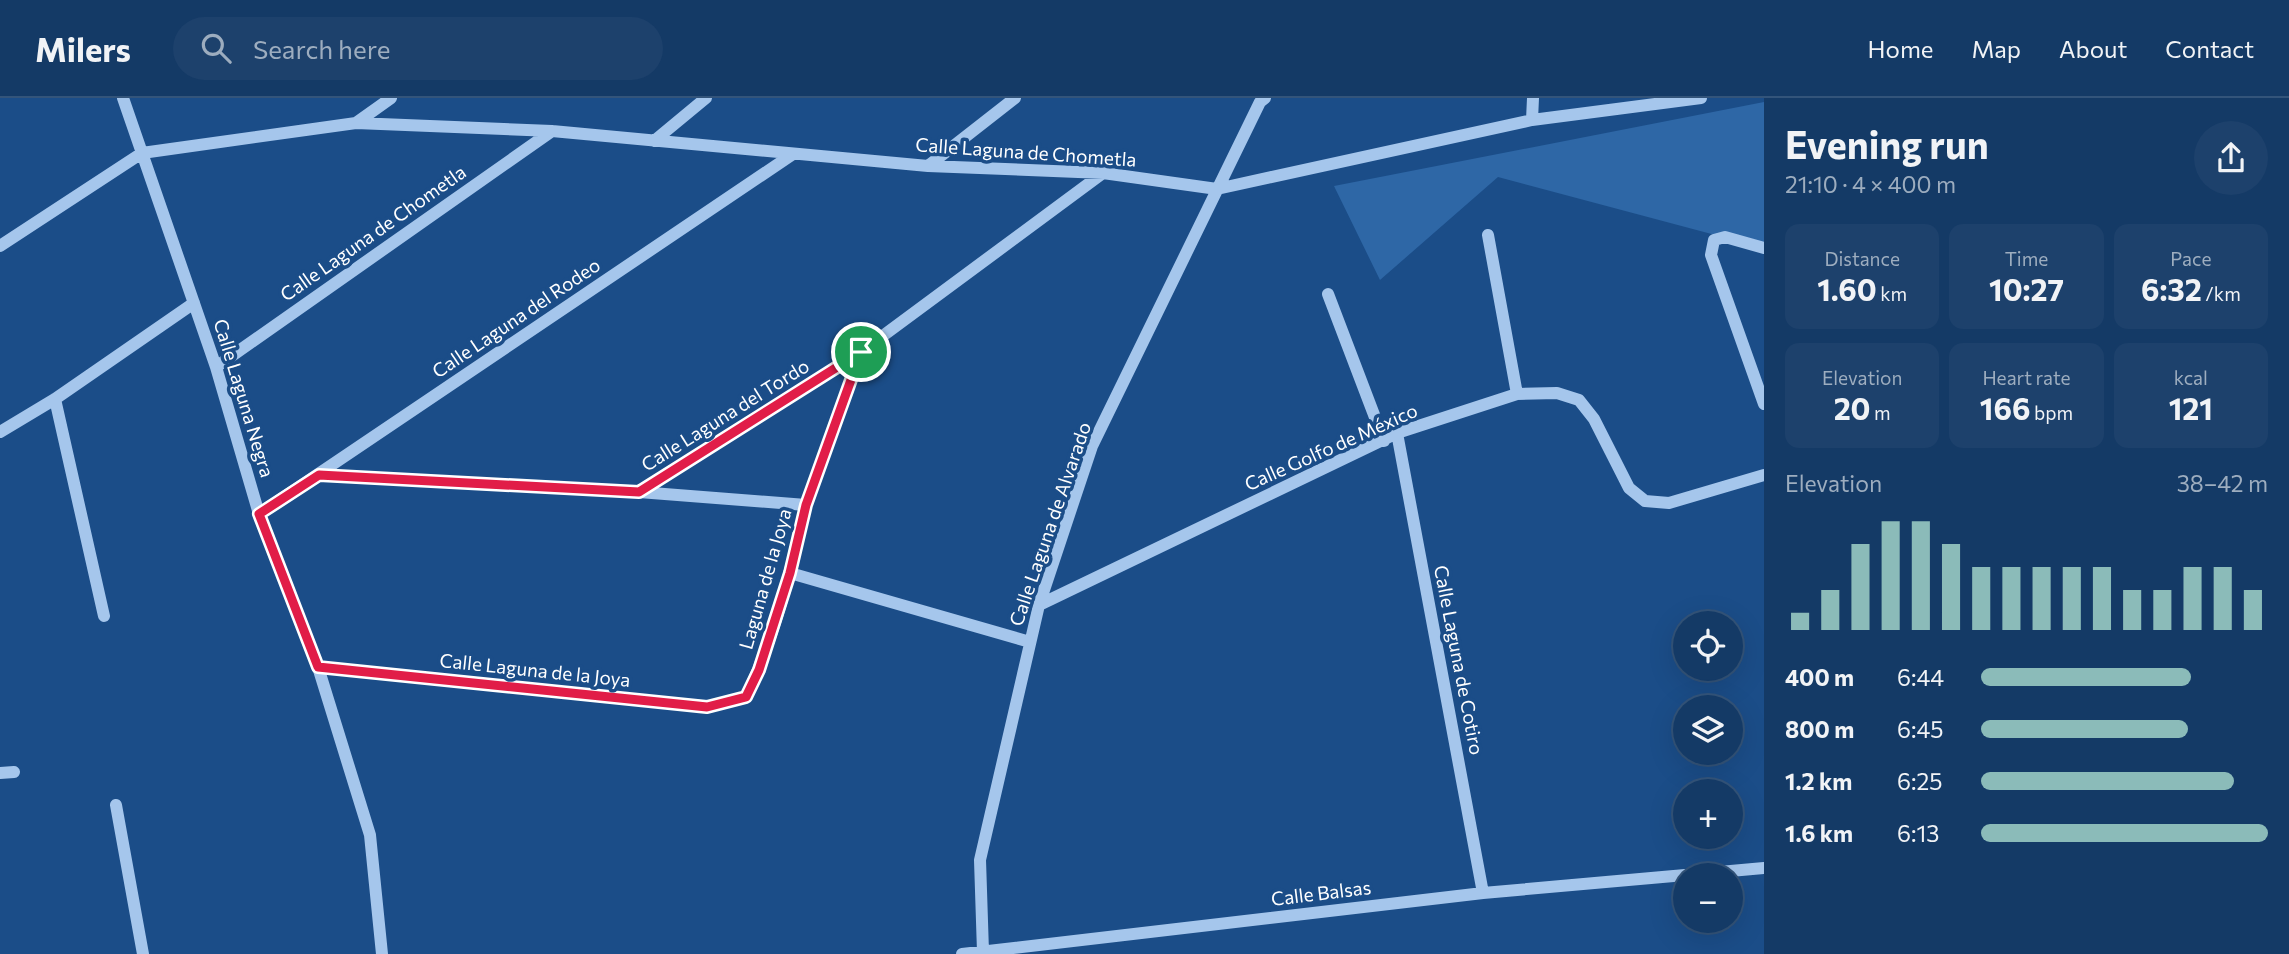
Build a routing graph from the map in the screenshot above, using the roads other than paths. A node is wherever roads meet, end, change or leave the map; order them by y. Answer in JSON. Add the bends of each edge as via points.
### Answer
{"nodes":[{"id":1,"x":123,"y":98,"type":"edge"},
{"id":2,"x":391,"y":98,"type":"edge"},
{"id":3,"x":706,"y":98,"type":"edge"},
{"id":4,"x":1015,"y":98,"type":"edge"},
{"id":5,"x":1533,"y":98,"type":"edge"},
{"id":6,"x":1701,"y":98,"type":"edge"},
{"id":7,"x":1258,"y":99,"type":"edge"},
{"id":8,"x":1532,"y":120,"type":"junction"},
{"id":9,"x":356,"y":123,"type":"junction"},
{"id":10,"x":552,"y":131,"type":"junction"},
{"id":11,"x":654,"y":141,"type":"junction"},
{"id":12,"x":142,"y":153,"type":"junction"},
{"id":13,"x":793,"y":153,"type":"junction"},
{"id":14,"x":928,"y":166,"type":"junction"},
{"id":15,"x":1102,"y":173,"type":"junction"},
{"id":16,"x":1217,"y":189,"type":"junction"},
{"id":17,"x":1488,"y":235,"type":"dead end"},
{"id":18,"x":0,"y":246,"type":"edge"},
{"id":19,"x":1764,"y":248,"type":"edge"},
{"id":20,"x":1328,"y":294,"type":"dead end"},
{"id":21,"x":194,"y":303,"type":"junction"},
{"id":22,"x":216,"y":367,"type":"junction"},
{"id":23,"x":1517,"y":394,"type":"junction"},
{"id":24,"x":55,"y":399,"type":"junction"},
{"id":25,"x":1764,"y":404,"type":"edge"},
{"id":26,"x":0,"y":432,"type":"edge"},
{"id":27,"x":1397,"y":433,"type":"junction"},
{"id":28,"x":1384,"y":441,"type":"junction"},
{"id":29,"x":319,"y":475,"type":"junction"},
{"id":30,"x":1764,"y":475,"type":"edge"},
{"id":31,"x":639,"y":492,"type":"junction"},
{"id":32,"x":806,"y":505,"type":"joint"},
{"id":33,"x":259,"y":514,"type":"junction"},
{"id":34,"x":790,"y":573,"type":"junction"},
{"id":35,"x":1039,"y":605,"type":"junction"},
{"id":36,"x":104,"y":615,"type":"dead end"},
{"id":37,"x":1030,"y":642,"type":"junction"},
{"id":38,"x":318,"y":667,"type":"junction"},
{"id":39,"x":746,"y":697,"type":"joint"},
{"id":40,"x":15,"y":772,"type":"dead end"},
{"id":41,"x":0,"y":773,"type":"edge"},
{"id":42,"x":116,"y":805,"type":"dead end"},
{"id":43,"x":1764,"y":868,"type":"edge"},
{"id":44,"x":1743,"y":870,"type":"edge"},
{"id":45,"x":1673,"y":876,"type":"edge"},
{"id":46,"x":1483,"y":893,"type":"junction"},
{"id":47,"x":983,"y":952,"type":"junction"},
{"id":48,"x":142,"y":954,"type":"edge"},
{"id":49,"x":382,"y":954,"type":"edge"},
{"id":50,"x":962,"y":954,"type":"edge"}],
"edges":[{"from":1,"to":12,"type":"street","name":"Calle Laguna Negra"},
{"from":2,"to":9,"type":"street"},
{"from":3,"to":11,"type":"street"},
{"from":4,"to":14,"type":"street"},
{"from":5,"to":8,"type":"street"},
{"from":6,"to":8,"type":"street","name":"Calle Laguna de Chometla"},
{"from":7,"to":16,"type":"street","name":"Calle Laguna de Alvarado"},
{"from":8,"to":16,"type":"street","name":"Calle Laguna de Chometla"},
{"from":9,"to":10,"type":"street","name":"Calle Laguna de Chometla"},
{"from":9,"to":12,"type":"street","name":"Calle Laguna de Chometla"},
{"from":10,"to":11,"type":"street","name":"Calle Laguna de Chometla"},
{"from":10,"to":22,"type":"street","name":"Calle Laguna de Chometla"},
{"from":11,"to":13,"type":"street","name":"Calle Laguna de Chometla"},
{"from":12,"to":18,"type":"street"},
{"from":12,"to":21,"type":"street","name":"Calle Laguna Negra"},
{"from":13,"to":14,"type":"street","name":"Calle Laguna de Chometla"},
{"from":13,"to":29,"type":"street","name":"Calle Laguna del Rodeo"},
{"from":14,"to":15,"type":"street","name":"Calle Laguna de Chometla"},
{"from":15,"to":16,"type":"street","name":"Calle Laguna de Chometla"},
{"from":15,"to":31,"type":"street","name":"Calle Laguna del Tordo","via":[[861,352]]},
{"from":16,"to":35,"type":"street","name":"Calle Laguna de Alvarado","via":[[1093,446]]},
{"from":17,"to":23,"type":"street"},
{"from":19,"to":25,"type":"street","via":[[1725,237],[1714,240],[1711,255]]},
{"from":20,"to":28,"type":"street"},
{"from":21,"to":22,"type":"street","name":"Calle Laguna Negra"},
{"from":21,"to":24,"type":"street"},
{"from":22,"to":33,"type":"street","name":"Calle Laguna Negra"},
{"from":23,"to":27,"type":"street","name":"Calle Golfo de México"},
{"from":23,"to":30,"type":"street","name":"Calle Golfo de México","via":[[1557,393],[1579,400],[1594,419],[1629,488],[1645,501],[1669,503]]},
{"from":24,"to":26,"type":"street"},
{"from":24,"to":36,"type":"street"},
{"from":27,"to":28,"type":"street","name":"Calle Golfo de México"},
{"from":27,"to":46,"type":"street","name":"Calle Laguna de Cotiro"},
{"from":28,"to":35,"type":"street","name":"Calle Golfo de México"},
{"from":29,"to":31,"type":"street","name":"Calle Laguna del Tordo"},
{"from":29,"to":33,"type":"street","name":"Calle Laguna del Rodeo"},
{"from":31,"to":32,"type":"street","name":"Calle Laguna del Tordo"},
{"from":32,"to":34,"type":"street","name":"Laguna de la Joya"},
{"from":33,"to":38,"type":"street","name":"Calle Laguna Negra"},
{"from":34,"to":37,"type":"street"},
{"from":34,"to":39,"type":"street","name":"Laguna de la Joya"},
{"from":35,"to":37,"type":"street","name":"Calle Laguna de Alvarado"},
{"from":37,"to":47,"type":"street","name":"Calle Laguna de Alvarado","via":[[980,860]]},
{"from":38,"to":39,"type":"street","name":"Calle Laguna de la Joya","via":[[707,707]]},
{"from":38,"to":49,"type":"street","name":"Calle Laguna Negra","via":[[370,835]]},
{"from":40,"to":41,"type":"street"},
{"from":42,"to":48,"type":"street"},
{"from":43,"to":44,"type":"street","name":"Calle Balsas"},
{"from":45,"to":46,"type":"street","name":"Calle Balsas"},
{"from":46,"to":47,"type":"street","name":"Calle Balsas"},
{"from":47,"to":50,"type":"street","name":"Calle Balsas"}]}
